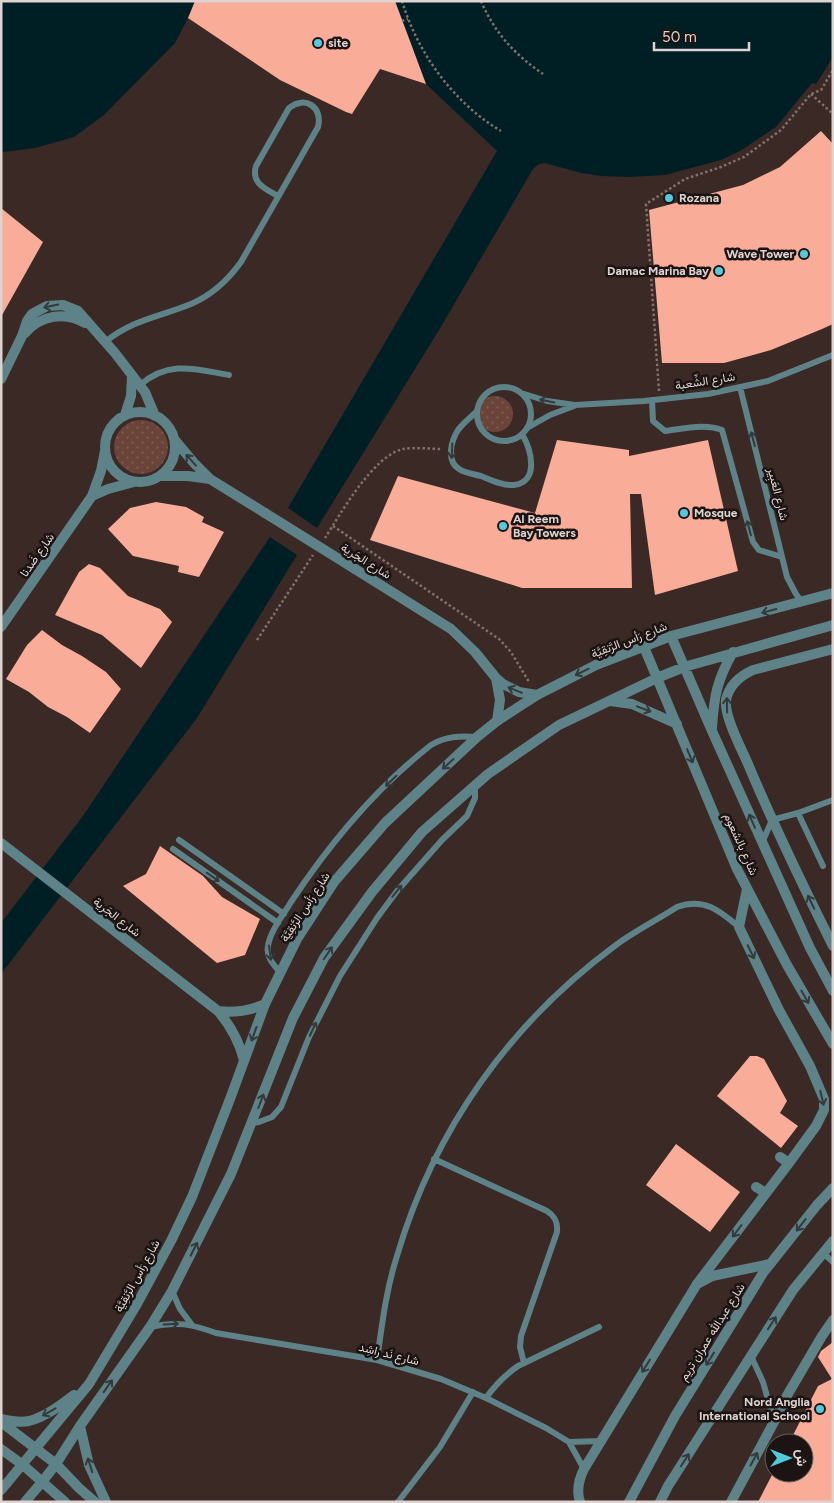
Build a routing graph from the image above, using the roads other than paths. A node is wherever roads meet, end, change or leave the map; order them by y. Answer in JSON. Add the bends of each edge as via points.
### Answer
{"nodes":[{"id":1,"x":278,"y":196,"type":"junction"},
{"id":2,"x":105,"y":342,"type":"junction"},
{"id":3,"x":833,"y":355,"type":"edge"},
{"id":4,"x":229,"y":375,"type":"dead end"},
{"id":5,"x":132,"y":376,"type":"junction"},
{"id":6,"x":1,"y":379,"type":"edge"},
{"id":7,"x":140,"y":385,"type":"junction"},
{"id":8,"x":740,"y":387,"type":"junction"},
{"id":9,"x":521,"y":393,"type":"junction"},
{"id":10,"x":652,"y":400,"type":"junction"},
{"id":11,"x":575,"y":405,"type":"junction"},
{"id":12,"x":477,"y":411,"type":"junction"},
{"id":13,"x":125,"y":415,"type":"junction"},
{"id":14,"x":155,"y":416,"type":"junction"},
{"id":15,"x":527,"y":428,"type":"junction"},
{"id":16,"x":522,"y":434,"type":"junction"},
{"id":17,"x":174,"y":439,"type":"junction"},
{"id":18,"x":105,"y":450,"type":"junction"},
{"id":19,"x":160,"y":476,"type":"junction"},
{"id":20,"x":210,"y":479,"type":"junction"},
{"id":21,"x":134,"y":482,"type":"junction"},
{"id":22,"x":92,"y":496,"type":"junction"},
{"id":23,"x":782,"y":557,"type":"junction"},
{"id":24,"x":833,"y":593,"type":"edge"},
{"id":25,"x":802,"y":602,"type":"junction"},
{"id":26,"x":833,"y":625,"type":"edge"},
{"id":27,"x":1,"y":627,"type":"edge"},
{"id":28,"x":672,"y":636,"type":"junction"},
{"id":29,"x":644,"y":647,"type":"junction"},
{"id":30,"x":833,"y":649,"type":"edge"},
{"id":31,"x":733,"y":652,"type":"junction"},
{"id":32,"x":684,"y":667,"type":"junction"},
{"id":33,"x":496,"y":678,"type":"junction"},
{"id":34,"x":657,"y":678,"type":"junction"},
{"id":35,"x":537,"y":695,"type":"junction"},
{"id":36,"x":609,"y":701,"type":"junction"},
{"id":37,"x":498,"y":721,"type":"junction"},
{"id":38,"x":677,"y":724,"type":"junction"},
{"id":39,"x":712,"y":731,"type":"junction"},
{"id":40,"x":477,"y":738,"type":"junction"},
{"id":41,"x":475,"y":785,"type":"junction"},
{"id":42,"x":833,"y":800,"type":"edge"},
{"id":43,"x":798,"y":813,"type":"junction"},
{"id":44,"x":772,"y":820,"type":"junction"},
{"id":45,"x":179,"y":840,"type":"dead end"},
{"id":46,"x":1,"y":843,"type":"edge"},
{"id":47,"x":762,"y":843,"type":"junction"},
{"id":48,"x":173,"y":849,"type":"dead end"},
{"id":49,"x":823,"y":866,"type":"dead end"},
{"id":50,"x":748,"y":889,"type":"junction"},
{"id":51,"x":284,"y":914,"type":"junction"},
{"id":52,"x":278,"y":923,"type":"junction"},
{"id":53,"x":740,"y":927,"type":"junction"},
{"id":54,"x":833,"y":946,"type":"edge"},
{"id":55,"x":280,"y":972,"type":"junction"},
{"id":56,"x":828,"y":975,"type":"edge"},
{"id":57,"x":833,"y":991,"type":"edge"},
{"id":58,"x":265,"y":1004,"type":"junction"},
{"id":59,"x":218,"y":1011,"type":"junction"},
{"id":60,"x":831,"y":1041,"type":"edge"},
{"id":61,"x":833,"y":1054,"type":"edge"},
{"id":62,"x":244,"y":1060,"type":"junction"},
{"id":63,"x":252,"y":1123,"type":"junction"},
{"id":64,"x":434,"y":1159,"type":"junction"},
{"id":65,"x":756,"y":1187,"type":"dead end"},
{"id":66,"x":833,"y":1188,"type":"edge"},
{"id":67,"x":766,"y":1193,"type":"junction"},
{"id":68,"x":833,"y":1241,"type":"edge"},
{"id":69,"x":823,"y":1253,"type":"junction"},
{"id":70,"x":833,"y":1262,"type":"edge"},
{"id":71,"x":770,"y":1264,"type":"junction"},
{"id":72,"x":697,"y":1284,"type":"junction"},
{"id":73,"x":172,"y":1291,"type":"junction"},
{"id":74,"x":833,"y":1320,"type":"edge"},
{"id":75,"x":192,"y":1325,"type":"junction"},
{"id":76,"x":150,"y":1326,"type":"junction"},
{"id":77,"x":599,"y":1326,"type":"dead end"},
{"id":78,"x":751,"y":1356,"type":"junction"},
{"id":79,"x":377,"y":1360,"type":"junction"},
{"id":80,"x":524,"y":1363,"type":"junction"},
{"id":81,"x":89,"y":1384,"type":"junction"},
{"id":82,"x":473,"y":1392,"type":"junction"},
{"id":83,"x":486,"y":1398,"type":"junction"},
{"id":84,"x":1,"y":1421,"type":"edge"},
{"id":85,"x":774,"y":1422,"type":"junction"},
{"id":86,"x":80,"y":1426,"type":"junction"},
{"id":87,"x":601,"y":1441,"type":"junction"},
{"id":88,"x":569,"y":1442,"type":"junction"},
{"id":89,"x":36,"y":1448,"type":"junction"},
{"id":90,"x":1,"y":1449,"type":"edge"},
{"id":91,"x":56,"y":1464,"type":"junction"},
{"id":92,"x":22,"y":1465,"type":"junction"},
{"id":93,"x":584,"y":1469,"type":"junction"},
{"id":94,"x":42,"y":1482,"type":"junction"},
{"id":95,"x":1,"y":1490,"type":"edge"},
{"id":96,"x":25,"y":1502,"type":"edge"},
{"id":97,"x":65,"y":1502,"type":"edge"},
{"id":98,"x":95,"y":1502,"type":"edge"},
{"id":99,"x":106,"y":1502,"type":"edge"},
{"id":100,"x":398,"y":1502,"type":"edge"},
{"id":101,"x":580,"y":1502,"type":"edge"},
{"id":102,"x":629,"y":1502,"type":"edge"},
{"id":103,"x":660,"y":1502,"type":"edge"},
{"id":104,"x":731,"y":1502,"type":"edge"}],
"edges":[{"from":1,"to":1,"type":"lane","via":[[318,127],[318,113],[307,103],[297,103],[289,108],[256,166],[255,176],[259,185]]},
{"from":1,"to":2,"type":"lane","via":[[241,262],[221,285],[191,304],[129,326]]},
{"from":2,"to":5,"type":"street"},
{"from":2,"to":6,"type":"street","via":[[88,324],[71,317],[52,316],[35,323],[22,336]]},
{"from":3,"to":8,"type":"lane","name":"شارع الشِّعبة","via":[[768,381]]},
{"from":4,"to":7,"type":"lane","via":[[171,368],[154,374]]},
{"from":5,"to":7,"type":"street"},
{"from":5,"to":13,"type":"street","via":[[131,396]]},
{"from":7,"to":14,"type":"street"},
{"from":8,"to":10,"type":"lane","name":"شارع الشِّعبة"},
{"from":23,"to":8,"type":"lane","name":"شارع العَبِير","one_way":true},
{"from":11,"to":9,"type":"lane","name":"شارع الشِّعبة","one_way":true},
{"from":9,"to":12,"type":"lane","via":[[506,387],[490,391]]},
{"from":9,"to":15,"type":"lane","via":[[530,406]]},
{"from":10,"to":11,"type":"lane","name":"شارع الشِّعبة"},
{"from":23,"to":10,"type":"lane","one_way":true,"via":[[759,550],[752,542],[722,430],[715,427],[665,431],[654,421]]},
{"from":11,"to":15,"type":"lane","name":"شارع الشِّعبة"},
{"from":12,"to":16,"type":"lane","via":[[480,427],[492,438],[508,441]]},
{"from":12,"to":16,"type":"lane","one_way":true,"via":[[459,429],[452,442],[452,460],[460,469],[507,485],[520,484],[527,478],[531,467],[530,450]]},
{"from":13,"to":14,"type":"street","via":[[145,412]]},
{"from":13,"to":18,"type":"street","via":[[110,429]]},
{"from":14,"to":17,"type":"street","via":[[164,422]]},
{"from":15,"to":16,"type":"lane"},
{"from":17,"to":19,"type":"street","via":[[174,456]]},
{"from":20,"to":17,"type":"street","name":"شارع الجَرية","one_way":true},
{"from":18,"to":21,"type":"street","via":[[117,474]]},
{"from":18,"to":22,"type":"street","name":"شارع ضَدنا"},
{"from":19,"to":20,"type":"street","name":"شارع الجَرية"},
{"from":19,"to":21,"type":"street"},
{"from":20,"to":33,"type":"street","name":"شارع الجَرية","bridge":true,"via":[[451,629]]},
{"from":21,"to":22,"type":"street"},
{"from":22,"to":27,"type":"street","name":"شارع ضَدنا"},
{"from":23,"to":25,"type":"lane","name":"شارع العَبِير","via":[[791,586]]},
{"from":24,"to":25,"type":"street","name":"شارع رَأس الرَّنقِيَّة"},
{"from":25,"to":28,"type":"street","name":"شارع رَأس الرَّنقِيَّة","one_way":true},
{"from":26,"to":31,"type":"street"},
{"from":28,"to":29,"type":"street","name":"شارع رَأس الرَّنقِيَّة"},
{"from":28,"to":32,"type":"street","name":"شارع بالشعوم"},
{"from":29,"to":34,"type":"street","name":"شارع بالشعوم"},
{"from":29,"to":35,"type":"street","name":"شارع رَأس الرَّنقِيَّة","one_way":true,"via":[[596,665]]},
{"from":44,"to":30,"type":"street","one_way":true,"via":[[727,712],[728,694],[741,676],[753,670]]},
{"from":31,"to":32,"type":"street"},
{"from":31,"to":39,"type":"street","via":[[716,691]]},
{"from":32,"to":34,"type":"street"},
{"from":32,"to":39,"type":"street","name":"شارع بالشعوم"},
{"from":35,"to":33,"type":"street","name":"شارع الجَرية","one_way":true,"via":[[510,688]]},
{"from":33,"to":37,"type":"street","via":[[500,700]]},
{"from":34,"to":36,"type":"street"},
{"from":34,"to":38,"type":"street","name":"شارع بالشعوم"},
{"from":35,"to":37,"type":"street","name":"شارع رَأس الرَّنقِيَّة"},
{"from":36,"to":38,"type":"street","one_way":true,"via":[[632,704]]},
{"from":36,"to":41,"type":"street","via":[[559,725]]},
{"from":37,"to":40,"type":"street","name":"شارع رَأس الرَّنقِيَّة"},
{"from":38,"to":50,"type":"street","name":"شارع بالشعوم","one_way":true},
{"from":47,"to":39,"type":"street","name":"شارع بالشعوم","one_way":true},
{"from":40,"to":51,"type":"lane","one_way":true,"via":[[454,736],[438,740],[402,770],[339,836]]},
{"from":40,"to":55,"type":"street","name":"شارع رَأس الرَّنقِيَّة","one_way":true,"via":[[385,823],[334,882]]},
{"from":63,"to":41,"type":"street","one_way":true,"via":[[293,1018],[324,958],[372,892],[422,832]]},
{"from":63,"to":41,"type":"lane","one_way":true,"via":[[266,1120],[281,1107],[323,1006],[344,969],[397,891],[467,816],[475,798]]},
{"from":42,"to":43,"type":"lane"},
{"from":43,"to":44,"type":"lane"},
{"from":43,"to":49,"type":"lane"},
{"from":44,"to":47,"type":"lane"},
{"from":54,"to":44,"type":"street","one_way":true},
{"from":45,"to":51,"type":"lane"},
{"from":46,"to":59,"type":"street","name":"شارع الجَرية"},
{"from":47,"to":56,"type":"street","name":"شارع بالشعوم","via":[[810,948]]},
{"from":48,"to":52,"type":"lane","one_way":true},
{"from":50,"to":53,"type":"street"},
{"from":50,"to":60,"type":"street","name":"شارع بالشعوم","one_way":true},
{"from":51,"to":52,"type":"lane"},
{"from":52,"to":55,"type":"lane","one_way":true,"via":[[269,941],[268,952],[271,963]]},
{"from":53,"to":64,"type":"lane","via":[[715,909],[686,904],[617,944],[562,989],[512,1040],[470,1097]]},
{"from":53,"to":67,"type":"street","one_way":true,"via":[[824,1100],[824,1110],[816,1126],[785,1160]]},
{"from":55,"to":58,"type":"street","name":"شارع رَأس الرَّنقِيَّة"},
{"from":56,"to":57,"type":"street","name":"شارع بالشعوم"},
{"from":58,"to":59,"type":"street","via":[[237,1012]]},
{"from":58,"to":62,"type":"street","name":"شارع رَأس الرَّنقِيَّة","one_way":true},
{"from":59,"to":62,"type":"street","name":"شارع الجَرية","via":[[237,1039]]},
{"from":60,"to":61,"type":"street","name":"شارع بالشعوم"},
{"from":62,"to":81,"type":"street","name":"شارع رَأس الرَّنقِيَّة","via":[[192,1197],[137,1304]]},
{"from":73,"to":63,"type":"street","one_way":true,"via":[[231,1174]]},
{"from":64,"to":79,"type":"lane","via":[[396,1257],[384,1308]]},
{"from":64,"to":80,"type":"lane","via":[[547,1211],[557,1221],[557,1232],[521,1336]]},
{"from":65,"to":67,"type":"street"},
{"from":66,"to":71,"type":"street","name":"شارع عبدالله عمران تريم","one_way":true},
{"from":67,"to":72,"type":"street","one_way":true},
{"from":68,"to":69,"type":"street"},
{"from":69,"to":70,"type":"lane"},
{"from":78,"to":69,"type":"street","one_way":true,"via":[[793,1290]]},
{"from":71,"to":72,"type":"street","via":[[712,1276]]},
{"from":71,"to":102,"type":"street","name":"شارع عبدالله عمران تريم","one_way":true,"via":[[675,1416]]},
{"from":72,"to":87,"type":"street","one_way":true},
{"from":73,"to":75,"type":"lane"},
{"from":73,"to":76,"type":"street"},
{"from":74,"to":85,"type":"street"},
{"from":76,"to":75,"type":"lane","name":"شارع نَد راشِد","one_way":true},
{"from":75,"to":79,"type":"lane","name":"شارع نَد راشِد","via":[[216,1333]]},
{"from":86,"to":76,"type":"street","one_way":true},
{"from":77,"to":80,"type":"lane"},
{"from":78,"to":85,"type":"lane","via":[[763,1382]]},
{"from":103,"to":78,"type":"street","one_way":true},
{"from":79,"to":82,"type":"lane","name":"شارع نَد راشِد"},
{"from":80,"to":83,"type":"lane","via":[[506,1374]]},
{"from":81,"to":84,"type":"street","one_way":true,"via":[[53,1410],[29,1421]]},
{"from":81,"to":89,"type":"street","name":"شارع رَأس الرَّنقِيَّة"},
{"from":82,"to":83,"type":"lane","name":"شارع نَد راشِد"},
{"from":82,"to":100,"type":"lane","via":[[440,1446]]},
{"from":83,"to":88,"type":"lane","name":"شارع نَد راشِد"},
{"from":84,"to":89,"type":"street"},
{"from":104,"to":85,"type":"street","one_way":true},
{"from":86,"to":91,"type":"street"},
{"from":99,"to":86,"type":"street","one_way":true,"via":[[89,1466]]},
{"from":87,"to":88,"type":"lane"},
{"from":87,"to":93,"type":"street"},
{"from":88,"to":93,"type":"lane"},
{"from":89,"to":91,"type":"street"},
{"from":89,"to":92,"type":"street","name":"شارع رَأس الرَّنقِيَّة"},
{"from":90,"to":92,"type":"street"},
{"from":91,"to":94,"type":"street"},
{"from":91,"to":98,"type":"street"},
{"from":92,"to":94,"type":"street"},
{"from":92,"to":95,"type":"street","name":"شارع رَأس الرَّنقِيَّة"},
{"from":93,"to":101,"type":"street","via":[[578,1488]]},
{"from":94,"to":96,"type":"street"},
{"from":94,"to":97,"type":"street"}]}
